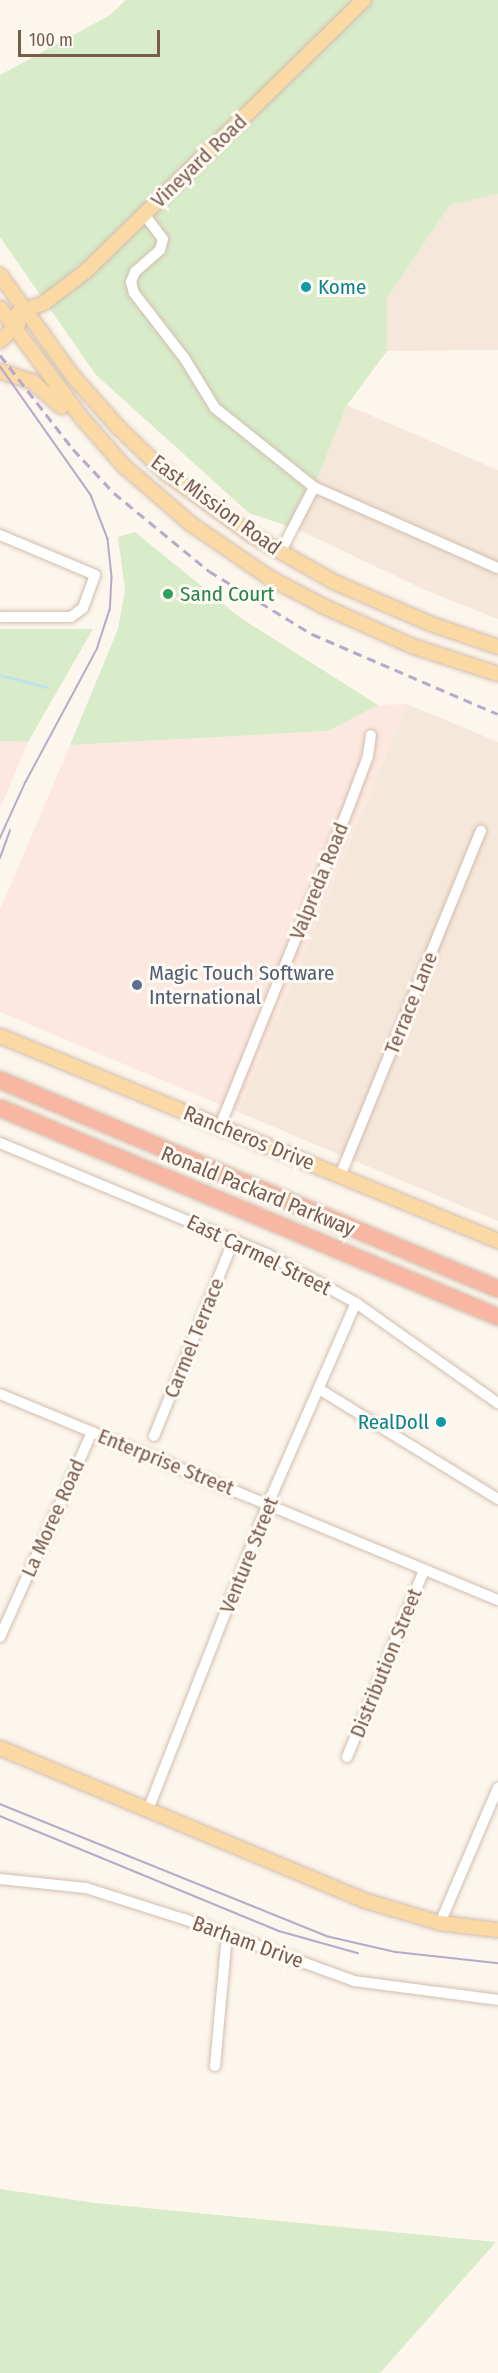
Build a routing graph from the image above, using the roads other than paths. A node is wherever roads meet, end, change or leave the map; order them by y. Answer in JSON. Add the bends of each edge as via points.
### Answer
{"nodes":[{"id":1,"x":364,"y":0,"type":"edge"},
{"id":2,"x":144,"y":214,"type":"junction"},
{"id":3,"x":0,"y":275,"type":"edge"},
{"id":4,"x":26,"y":312,"type":"junction"},
{"id":5,"x":2,"y":313,"type":"edge"},
{"id":6,"x":14,"y":330,"type":"junction"},
{"id":7,"x":0,"y":341,"type":"edge"},
{"id":8,"x":0,"y":371,"type":"edge"},
{"id":9,"x":125,"y":467,"type":"junction"},
{"id":10,"x":314,"y":488,"type":"junction"},
{"id":11,"x":0,"y":535,"type":"edge"},
{"id":12,"x":280,"y":553,"type":"junction"},
{"id":13,"x":498,"y":568,"type":"edge"},
{"id":14,"x":0,"y":617,"type":"edge"},
{"id":15,"x":498,"y":647,"type":"edge"},
{"id":16,"x":498,"y":674,"type":"edge"},
{"id":17,"x":371,"y":735,"type":"dead end"},
{"id":18,"x":481,"y":831,"type":"dead end"},
{"id":19,"x":0,"y":1036,"type":"edge"},
{"id":20,"x":0,"y":1080,"type":"edge"},
{"id":21,"x":0,"y":1108,"type":"edge"},
{"id":22,"x":220,"y":1126,"type":"junction"},
{"id":23,"x":0,"y":1143,"type":"edge"},
{"id":24,"x":340,"y":1176,"type":"junction"},
{"id":25,"x":234,"y":1239,"type":"junction"},
{"id":26,"x":498,"y":1240,"type":"edge"},
{"id":27,"x":498,"y":1289,"type":"edge"},
{"id":28,"x":356,"y":1303,"type":"junction"},
{"id":29,"x":498,"y":1317,"type":"edge"},
{"id":30,"x":319,"y":1389,"type":"junction"},
{"id":31,"x":0,"y":1394,"type":"edge"},
{"id":32,"x":498,"y":1403,"type":"edge"},
{"id":33,"x":92,"y":1432,"type":"junction"},
{"id":34,"x":153,"y":1436,"type":"dead end"},
{"id":35,"x":498,"y":1499,"type":"edge"},
{"id":36,"x":268,"y":1504,"type":"junction"},
{"id":37,"x":424,"y":1570,"type":"junction"},
{"id":38,"x":497,"y":1597,"type":"edge"},
{"id":39,"x":0,"y":1637,"type":"edge"},
{"id":40,"x":0,"y":1748,"type":"edge"},
{"id":41,"x":347,"y":1757,"type":"dead end"},
{"id":42,"x":498,"y":1788,"type":"edge"},
{"id":43,"x":148,"y":1810,"type":"junction"},
{"id":44,"x":0,"y":1879,"type":"edge"},
{"id":45,"x":440,"y":1923,"type":"junction"},
{"id":46,"x":498,"y":1930,"type":"edge"},
{"id":47,"x":227,"y":1935,"type":"junction"},
{"id":48,"x":498,"y":2000,"type":"edge"},
{"id":49,"x":215,"y":2066,"type":"dead end"}],
"edges":[{"from":1,"to":2,"type":"main road","name":"Vineyard Road"},
{"from":2,"to":4,"type":"main road","name":"Vineyard Road","via":[[86,271]]},
{"from":2,"to":10,"type":"street","via":[[163,238],[160,250],[135,272],[131,282],[134,293],[185,359],[215,408]]},
{"from":3,"to":4,"type":"main road","name":"East Mission Road"},
{"from":4,"to":5,"type":"main road"},
{"from":4,"to":6,"type":"main road"},
{"from":4,"to":12,"type":"main road","name":"East Mission Road","via":[[72,375],[142,451],[183,486]]},
{"from":5,"to":6,"type":"main road","name":"East Mission Road"},
{"from":6,"to":7,"type":"main road"},
{"from":6,"to":9,"type":"main road","name":"East Mission Road","via":[[50,380]]},
{"from":8,"to":9,"type":"main road","via":[[44,389]]},
{"from":9,"to":16,"type":"main road","name":"East Mission Road","via":[[190,524],[270,578],[412,646]]},
{"from":10,"to":12,"type":"street"},
{"from":10,"to":13,"type":"street"},
{"from":11,"to":14,"type":"street","via":[[95,575],[83,608],[71,617]]},
{"from":12,"to":15,"type":"main road","name":"East Mission Road","via":[[363,596]]},
{"from":17,"to":22,"type":"street","name":"Valpreda Road","via":[[368,756],[350,804]]},
{"from":18,"to":24,"type":"street","name":"Terrace Lane"},
{"from":19,"to":22,"type":"main road","name":"Rancheros Drive"},
{"from":20,"to":27,"type":"highway","name":"Ronald Packard Parkway"},
{"from":21,"to":29,"type":"highway","name":"Ronald Packard Parkway"},
{"from":22,"to":24,"type":"main road","name":"Rancheros Drive"},
{"from":23,"to":25,"type":"street","name":"East Carmel Street"},
{"from":24,"to":26,"type":"main road","name":"Rancheros Drive"},
{"from":25,"to":28,"type":"street","name":"East Carmel Street"},
{"from":25,"to":34,"type":"street","name":"Carmel Terrace"},
{"from":28,"to":30,"type":"street","name":"Venture Street"},
{"from":28,"to":32,"type":"street","name":"East Carmel Street"},
{"from":30,"to":35,"type":"street"},
{"from":30,"to":36,"type":"street","name":"Venture Street"},
{"from":31,"to":33,"type":"street","name":"Enterprise Street"},
{"from":33,"to":36,"type":"street","name":"Enterprise Street"},
{"from":33,"to":39,"type":"street","name":"La Moree Road"},
{"from":36,"to":37,"type":"street","name":"Enterprise Street"},
{"from":36,"to":43,"type":"street","name":"Venture Street"},
{"from":37,"to":38,"type":"street","name":"Enterprise Street"},
{"from":37,"to":41,"type":"street","name":"Distribution Street"},
{"from":40,"to":43,"type":"main road"},
{"from":42,"to":45,"type":"street"},
{"from":43,"to":45,"type":"main road","via":[[363,1900]]},
{"from":44,"to":47,"type":"street","name":"Barham Drive","via":[[86,1888]]},
{"from":45,"to":46,"type":"main road"},
{"from":47,"to":48,"type":"street","name":"Barham Drive","via":[[354,1981]]},
{"from":47,"to":49,"type":"street"}]}
